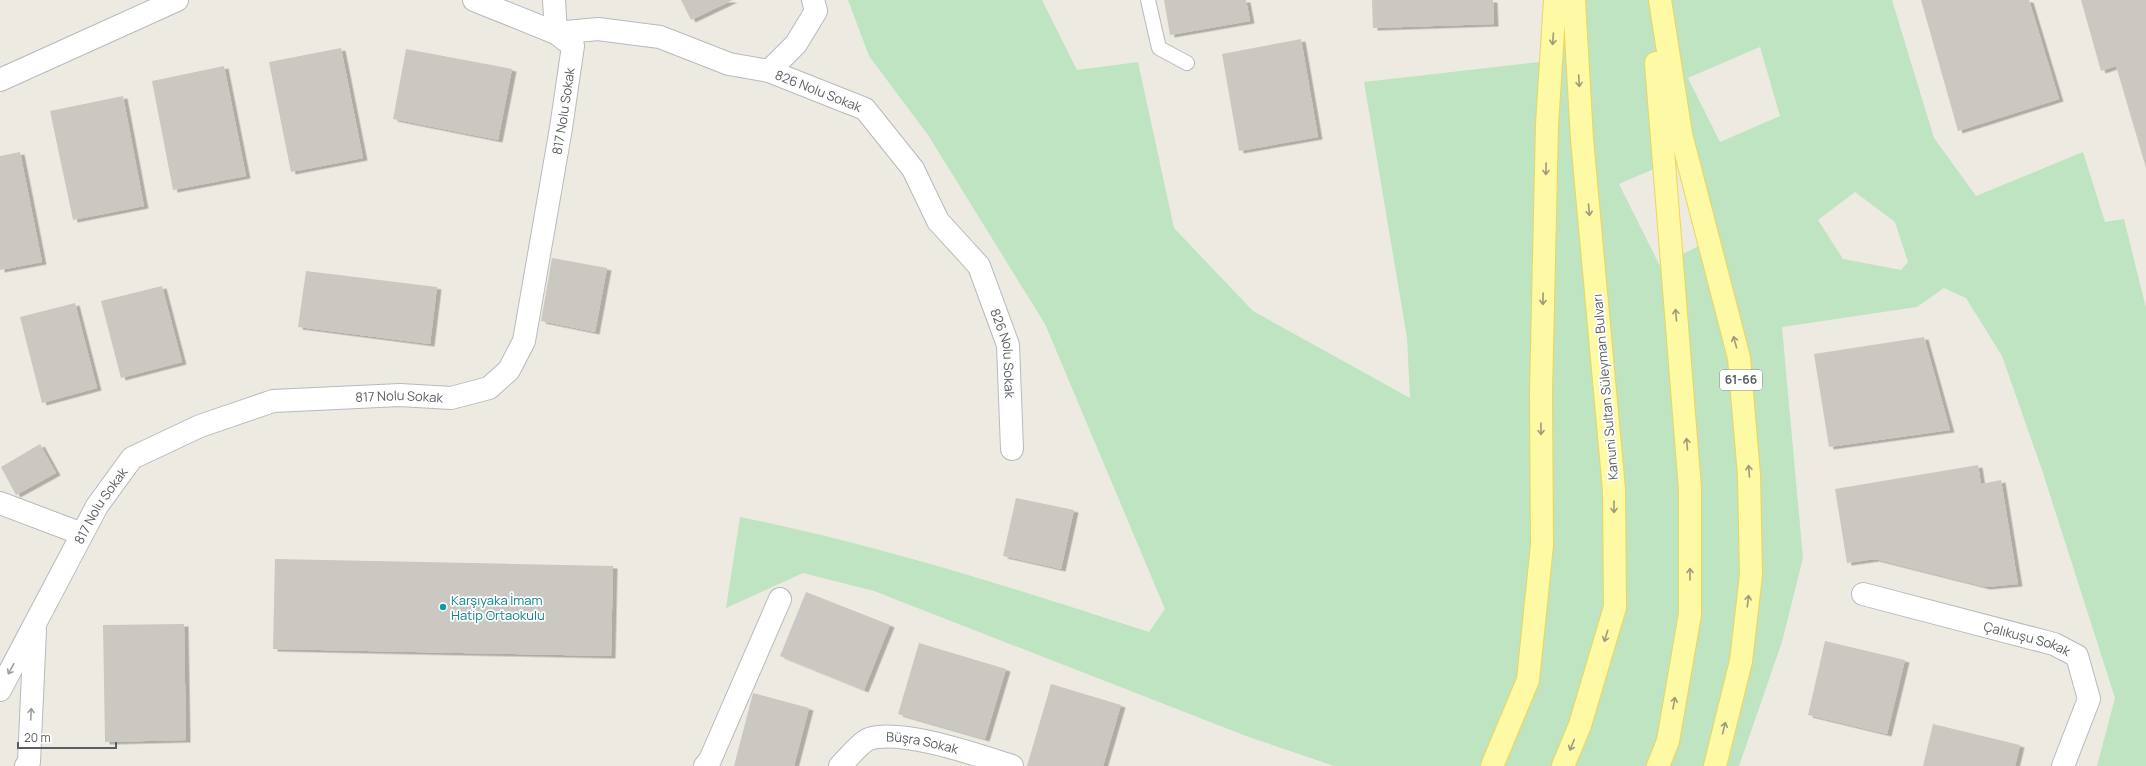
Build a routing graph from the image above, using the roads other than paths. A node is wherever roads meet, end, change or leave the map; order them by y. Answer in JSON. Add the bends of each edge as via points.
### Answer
{"nodes":[{"id":1,"x":177,"y":0,"type":"edge"},
{"id":2,"x":474,"y":0,"type":"edge"},
{"id":3,"x":554,"y":0,"type":"edge"},
{"id":4,"x":813,"y":0,"type":"edge"},
{"id":5,"x":1148,"y":0,"type":"edge"},
{"id":6,"x":1555,"y":0,"type":"edge"},
{"id":7,"x":1574,"y":0,"type":"edge"},
{"id":8,"x":1651,"y":0,"type":"edge"},
{"id":9,"x":1660,"y":0,"type":"edge"},
{"id":10,"x":556,"y":33,"type":"junction"},
{"id":11,"x":1187,"y":63,"type":"dead end"},
{"id":12,"x":769,"y":71,"type":"junction"},
{"id":13,"x":0,"y":80,"type":"edge"},
{"id":14,"x":1012,"y":449,"type":"dead end"},
{"id":15,"x":0,"y":503,"type":"edge"},
{"id":16,"x":82,"y":534,"type":"junction"},
{"id":17,"x":1863,"y":594,"type":"dead end"},
{"id":18,"x":780,"y":599,"type":"dead end"},
{"id":19,"x":36,"y":624,"type":"junction"},
{"id":20,"x":0,"y":690,"type":"edge"},
{"id":21,"x":26,"y":766,"type":"edge"},
{"id":22,"x":705,"y":766,"type":"edge"},
{"id":23,"x":840,"y":766,"type":"edge"},
{"id":24,"x":1012,"y":766,"type":"edge"},
{"id":25,"x":1492,"y":766,"type":"edge"},
{"id":26,"x":1563,"y":766,"type":"edge"},
{"id":27,"x":1658,"y":766,"type":"edge"},
{"id":28,"x":1715,"y":766,"type":"edge"},
{"id":29,"x":2064,"y":766,"type":"edge"}],
"edges":[{"from":1,"to":13,"type":"street"},
{"from":2,"to":10,"type":"street","name":"826 Nolu Sokak"},
{"from":3,"to":10,"type":"street"},
{"from":4,"to":12,"type":"street","via":[[816,11],[796,44]]},
{"from":5,"to":11,"type":"lane","via":[[1159,48]]},
{"from":6,"to":25,"type":"main road","one_way":true,"via":[[1547,133],[1541,393],[1542,545],[1528,680]]},
{"from":7,"to":26,"type":"main road","name":"Kanuni Sultan Süleyman Bulvarı","one_way":true,"via":[[1582,139],[1614,490],[1615,607],[1580,725]]},
{"from":27,"to":8,"type":"main road","one_way":true,"via":[[1668,741],[1690,614],[1690,489]]},
{"from":28,"to":9,"type":"main road","number":"61-66","one_way":true,"via":[[1740,661],[1751,575],[1749,475],[1739,358],[1681,134]]},
{"from":10,"to":12,"type":"street","name":"826 Nolu Sokak","via":[[598,29],[660,37],[729,64]]},
{"from":10,"to":16,"type":"street","name":"817 Nolu Sokak","via":[[573,46],[572,54],[524,341],[509,370],[489,388],[451,398],[400,395],[273,401],[200,426],[132,458],[97,506]]},
{"from":12,"to":14,"type":"street","name":"826 Nolu Sokak","via":[[865,109],[913,169],[938,221],[979,266],[1008,345]]},
{"from":15,"to":16,"type":"street"},
{"from":16,"to":19,"type":"street","name":"817 Nolu Sokak"},
{"from":17,"to":29,"type":"street","name":"Çalıkuşu Sokak","via":[[2054,644],[2077,656],[2089,699]]},
{"from":18,"to":22,"type":"street","via":[[710,760]]},
{"from":19,"to":20,"type":"street","name":"817 Nolu Sokak","one_way":true},
{"from":21,"to":19,"type":"street","name":"817 Nolu Sokak","one_way":true,"via":[[29,762]]},
{"from":23,"to":24,"type":"street","name":"Büşra Sokak","via":[[869,739],[896,736],[961,750]]}]}
